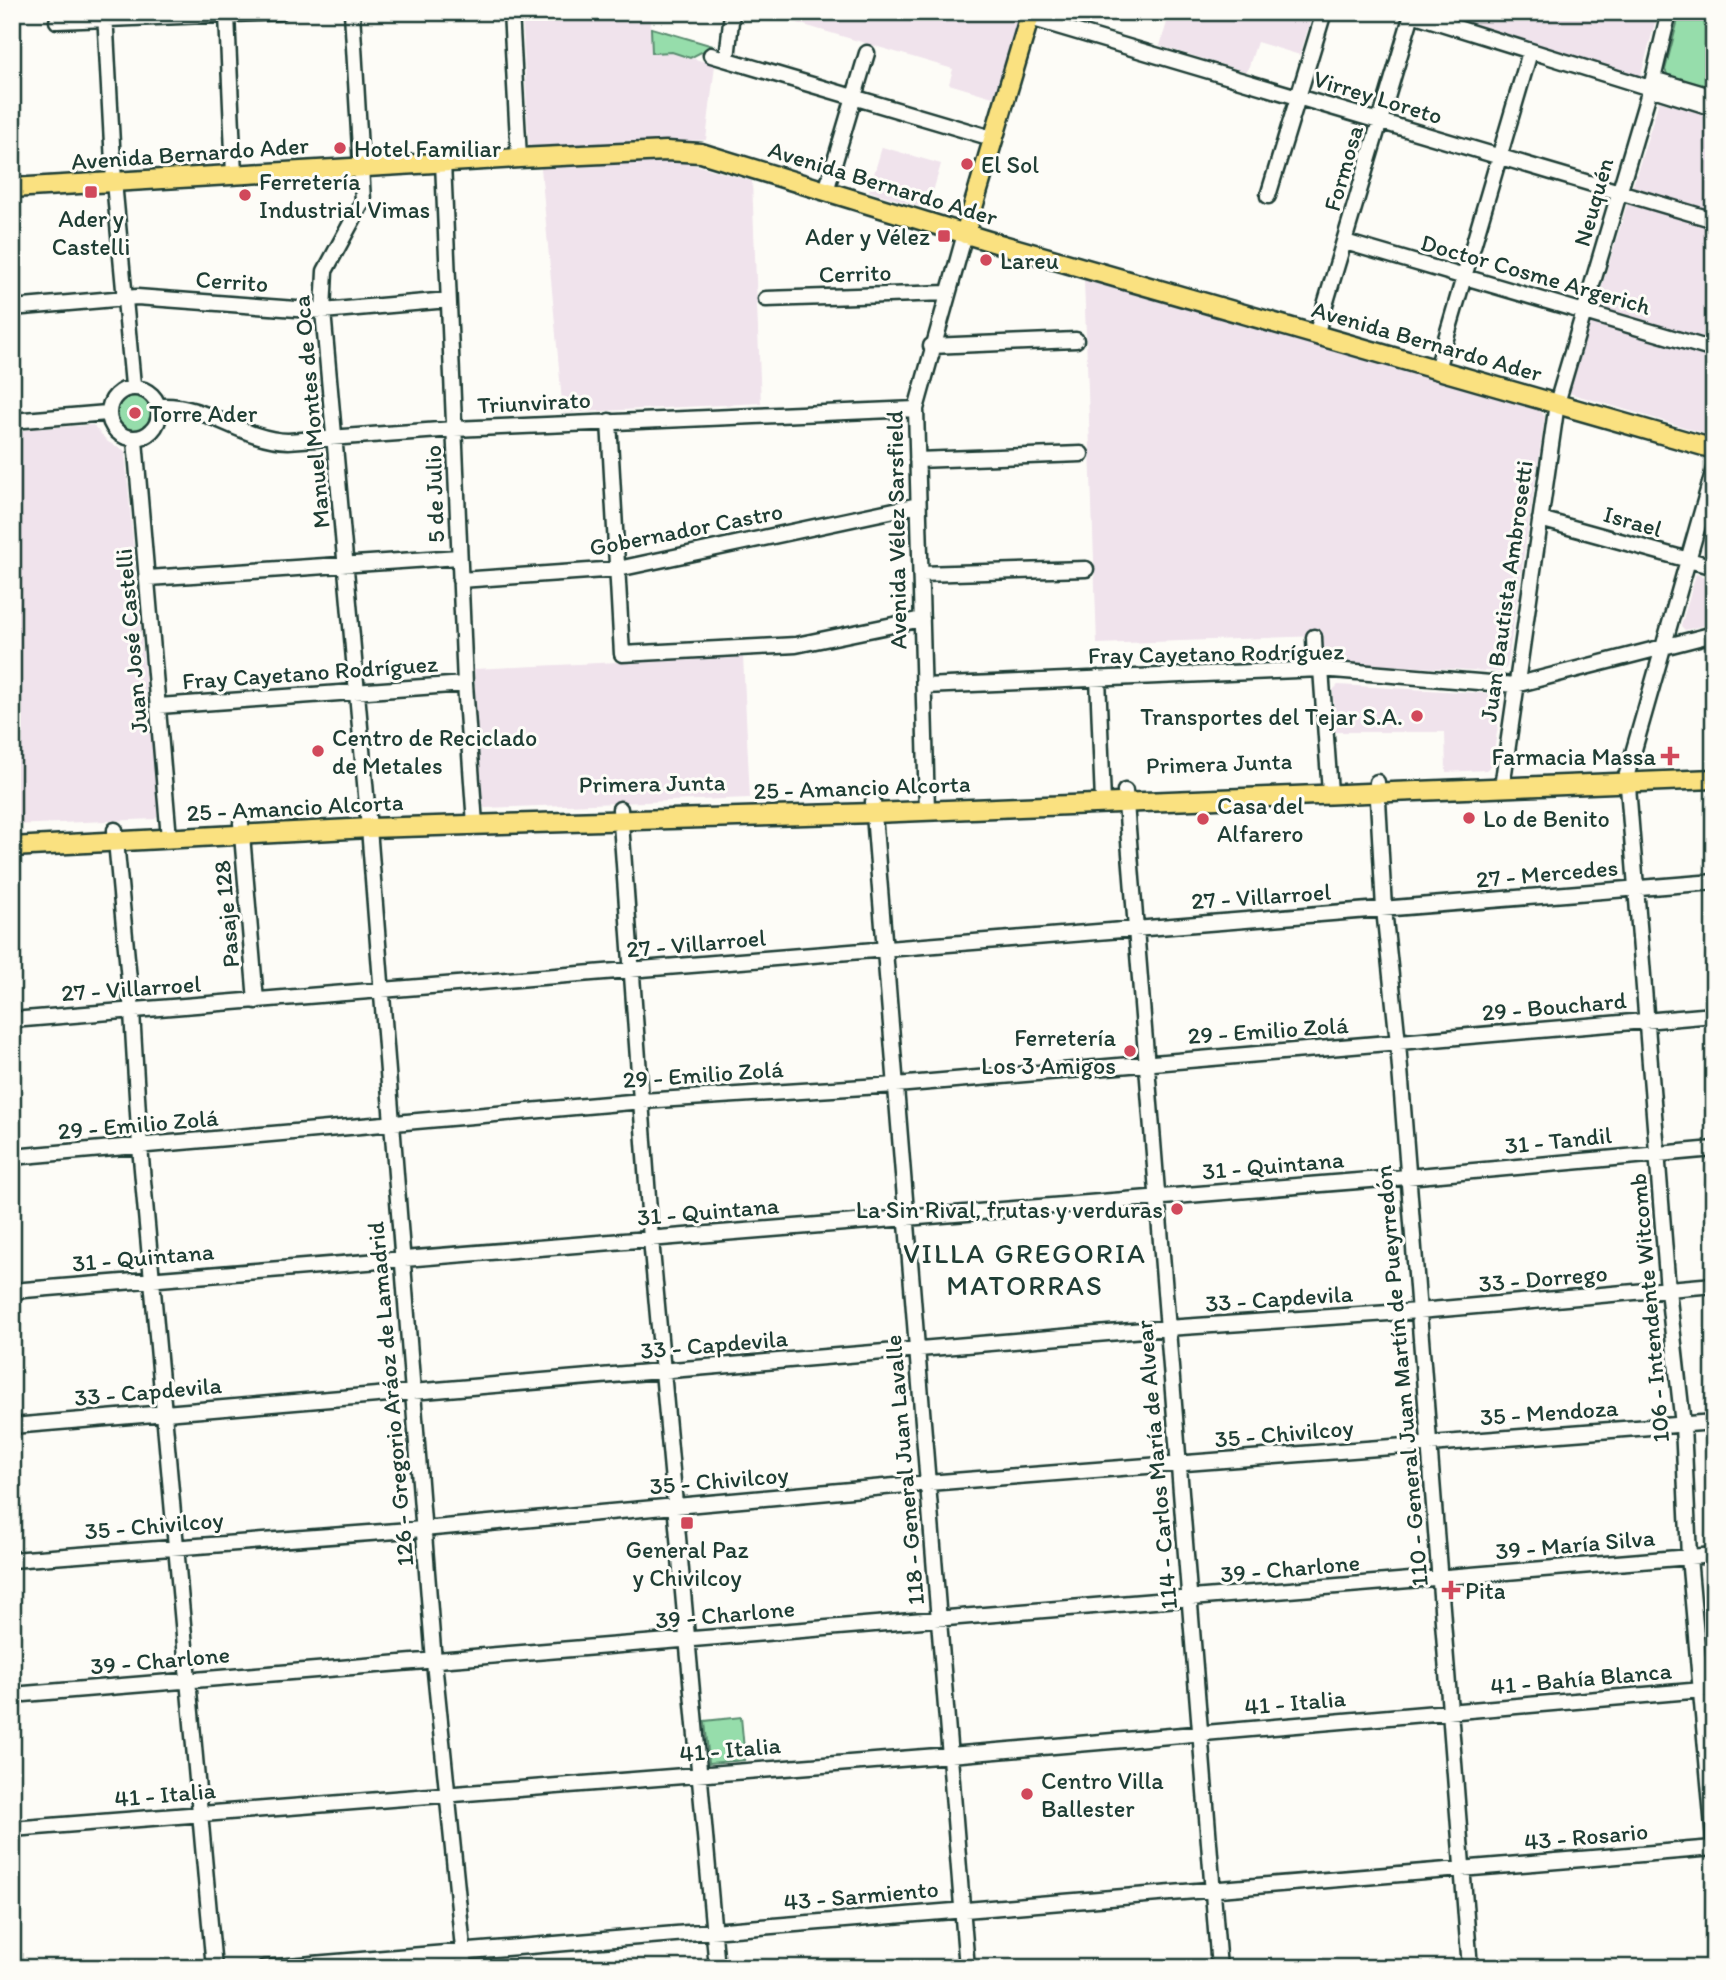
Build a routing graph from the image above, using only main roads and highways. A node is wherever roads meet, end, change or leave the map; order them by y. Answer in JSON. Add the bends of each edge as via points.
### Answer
{"nodes":[{"id":1,"x":1031,"y":15,"type":"edge"},
{"id":2,"x":12,"y":188,"type":"edge"},
{"id":3,"x":965,"y":234,"type":"junction"},
{"id":4,"x":1714,"y":449,"type":"edge"},
{"id":5,"x":1714,"y":771,"type":"edge"},
{"id":6,"x":1628,"y":778,"type":"junction"},
{"id":7,"x":1714,"y":779,"type":"edge"},
{"id":8,"x":12,"y":836,"type":"edge"},
{"id":9,"x":116,"y":836,"type":"junction"},
{"id":10,"x":12,"y":846,"type":"edge"}],
"edges":[{"from":1,"to":3,"type":"main road","name":"Avenida Vélez Sarsfield"},
{"from":2,"to":3,"type":"main road","name":"Avenida Bernardo Ader","via":[[666,151],[701,153]]},
{"from":3,"to":4,"type":"main road","name":"Avenida Bernardo Ader"},
{"from":5,"to":6,"type":"main road","name":"Primera Junta"},
{"from":6,"to":7,"type":"main road"},
{"from":6,"to":9,"type":"main road","name":"Primera Junta","via":[[368,822]]},
{"from":8,"to":9,"type":"main road","name":"Primera Junta"},
{"from":9,"to":10,"type":"main road"}]}
